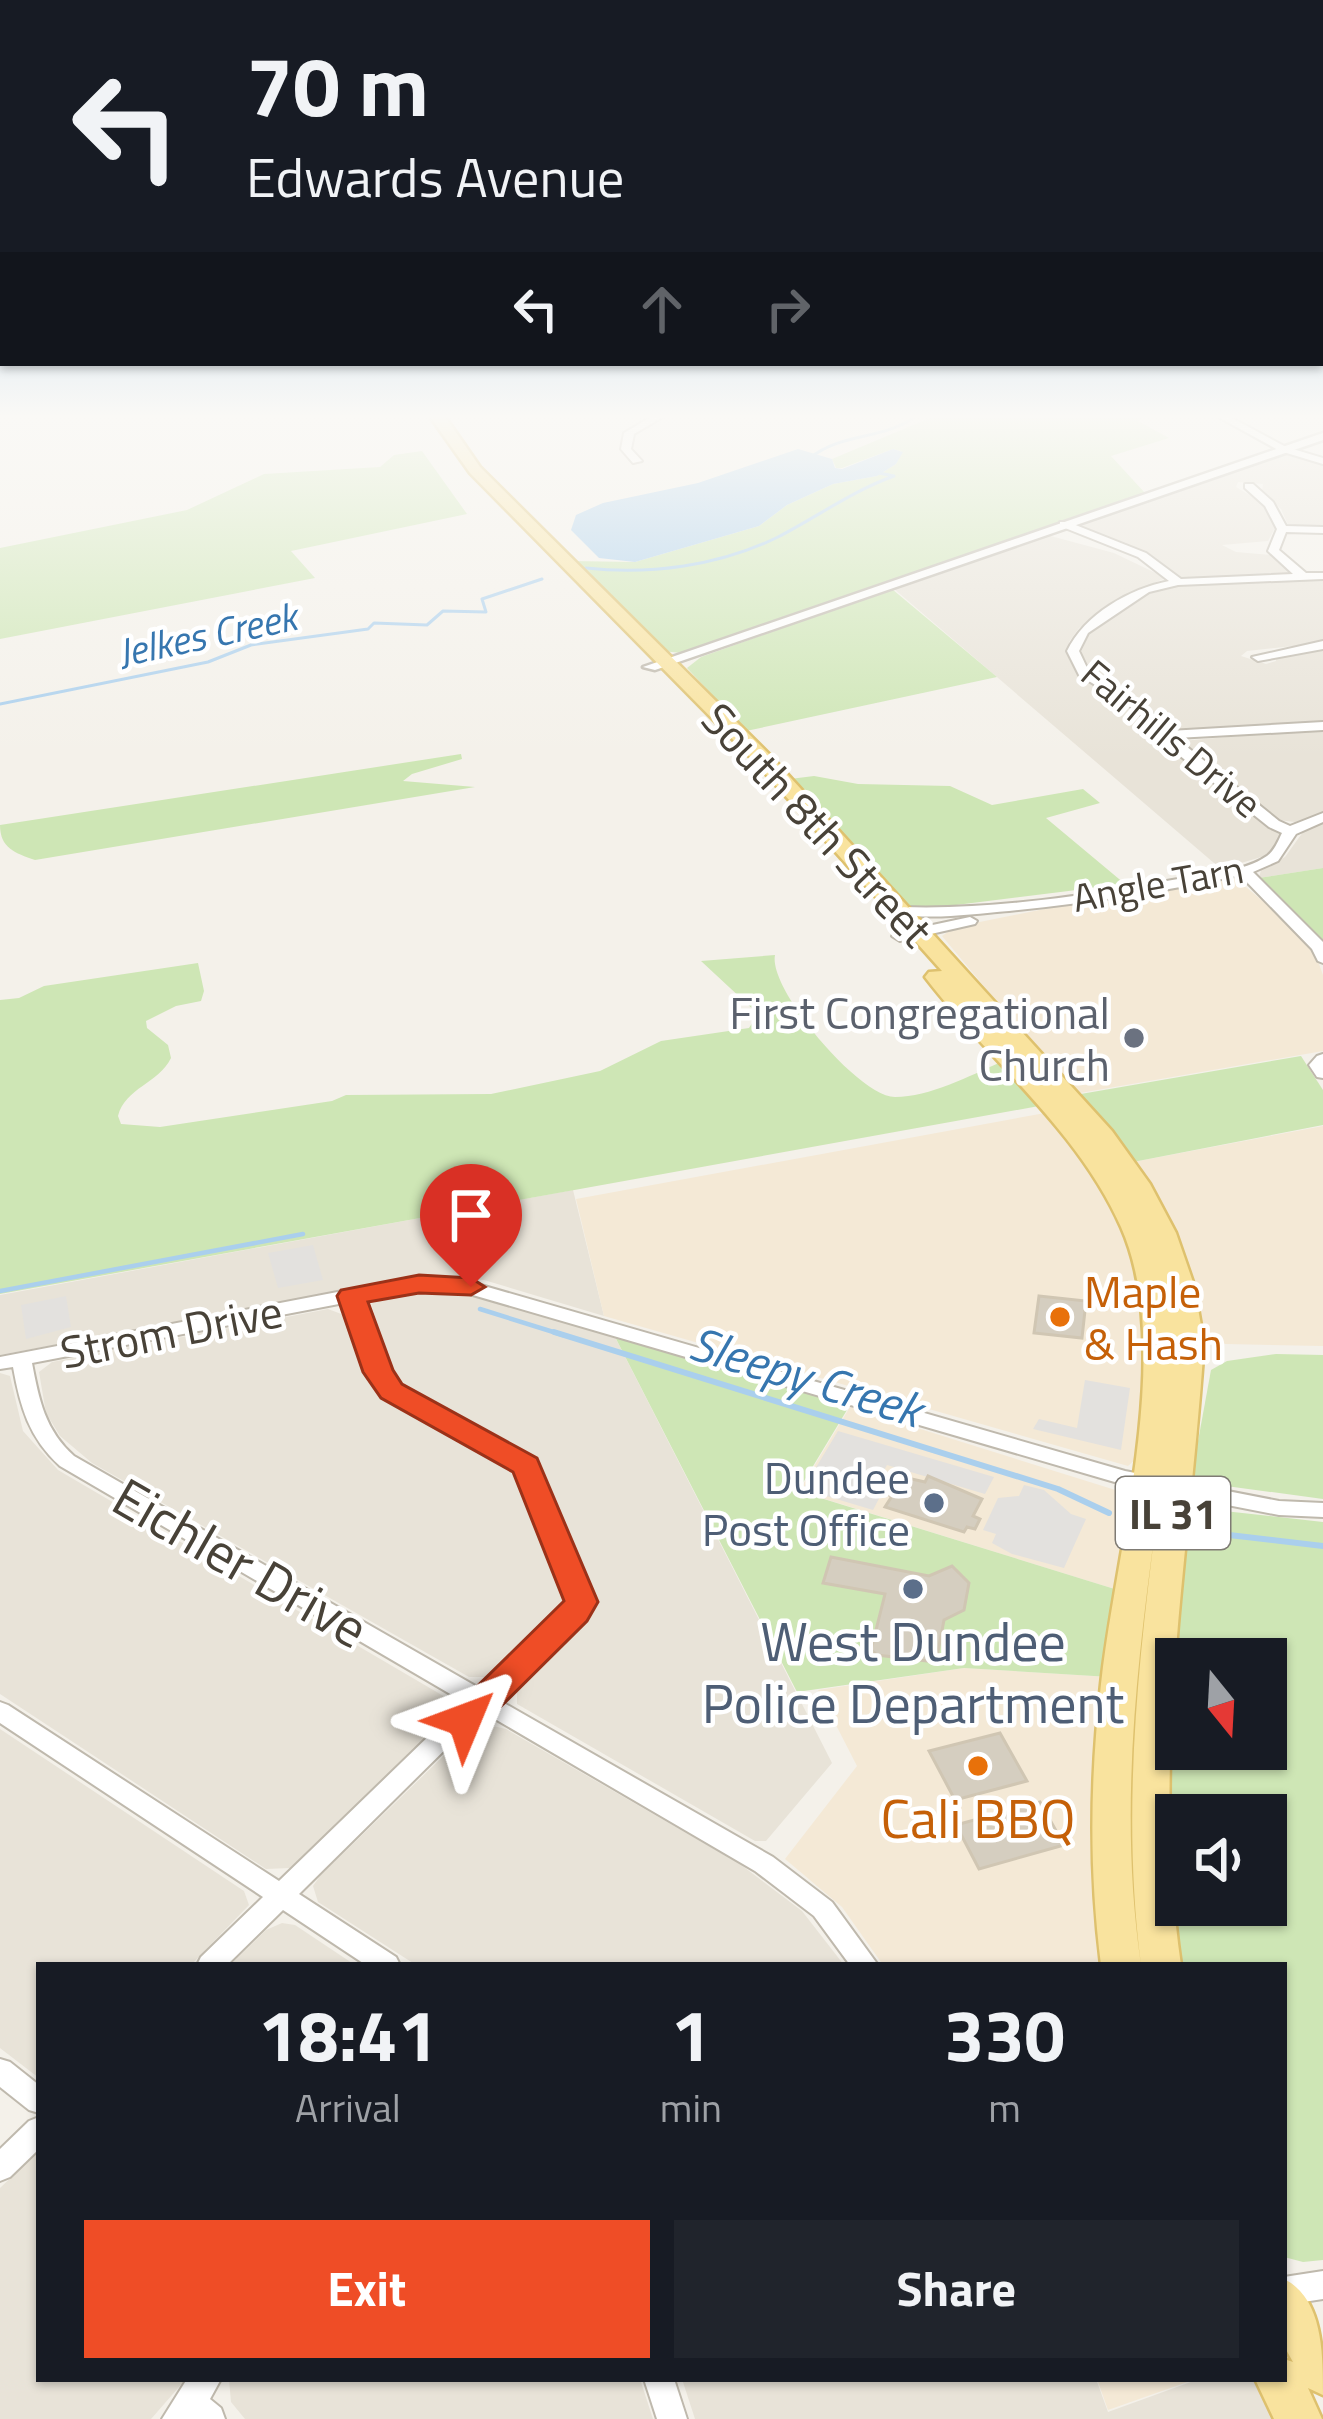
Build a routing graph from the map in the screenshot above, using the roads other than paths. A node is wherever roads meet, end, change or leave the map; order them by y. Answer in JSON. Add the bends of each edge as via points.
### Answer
{"nodes":[{"id":1,"x":521,"y":531,"type":"edge"},
{"id":2,"x":532,"y":531,"type":"edge"},
{"id":3,"x":1046,"y":531,"type":"edge"},
{"id":4,"x":1067,"y":531,"type":"edge"},
{"id":5,"x":1281,"y":531,"type":"edge"},
{"id":6,"x":1323,"y":575,"type":"edge"},
{"id":7,"x":1302,"y":577,"type":"junction"},
{"id":8,"x":1178,"y":582,"type":"junction"},
{"id":9,"x":1323,"y":645,"type":"edge"},
{"id":10,"x":1258,"y":657,"type":"dead end"},
{"id":11,"x":658,"y":666,"type":"junction"},
{"id":12,"x":1323,"y":726,"type":"edge"},
{"id":13,"x":1166,"y":735,"type":"junction"},
{"id":14,"x":1323,"y":817,"type":"edge"},
{"id":15,"x":1290,"y":831,"type":"junction"},
{"id":16,"x":1244,"y":871,"type":"junction"},
{"id":17,"x":1044,"y":902,"type":"junction"},
{"id":18,"x":908,"y":927,"type":"junction"},
{"id":19,"x":1323,"y":958,"type":"edge"},
{"id":20,"x":351,"y":1296,"type":"junction"},
{"id":21,"x":11,"y":1361,"type":"edge"},
{"id":22,"x":1161,"y":1484,"type":"junction"},
{"id":23,"x":1323,"y":1510,"type":"edge"},
{"id":24,"x":484,"y":1701,"type":"junction"},
{"id":25,"x":0,"y":1711,"type":"edge"},
{"id":26,"x":281,"y":1896,"type":"junction"},
{"id":27,"x":213,"y":1962,"type":"edge"},
{"id":28,"x":383,"y":1962,"type":"edge"},
{"id":29,"x":863,"y":1962,"type":"edge"},
{"id":30,"x":1121,"y":1962,"type":"edge"},
{"id":31,"x":1160,"y":1962,"type":"edge"},
{"id":32,"x":0,"y":2071,"type":"edge"},
{"id":33,"x":36,"y":2099,"type":"edge"},
{"id":34,"x":36,"y":2133,"type":"edge"},
{"id":35,"x":0,"y":2168,"type":"edge"},
{"id":36,"x":1323,"y":2285,"type":"edge"},
{"id":37,"x":1287,"y":2291,"type":"edge"},
{"id":38,"x":1287,"y":2306,"type":"edge"},
{"id":39,"x":1323,"y":2372,"type":"edge"},
{"id":40,"x":660,"y":2382,"type":"edge"},
{"id":41,"x":1280,"y":2382,"type":"edge"},
{"id":42,"x":672,"y":2419,"type":"edge"},
{"id":43,"x":1299,"y":2419,"type":"edge"}],
"edges":[{"from":1,"to":11,"type":"main road","name":"South 8th Street"},
{"from":2,"to":11,"type":"main road","name":"South 8th Street"},
{"from":3,"to":11,"type":"street"},
{"from":4,"to":8,"type":"street"},
{"from":5,"to":7,"type":"street","via":[[1274,551]]},
{"from":6,"to":7,"type":"street"},
{"from":7,"to":8,"type":"street"},
{"from":8,"to":13,"type":"street","name":"Fairhills Drive","via":[[1123,601],[1083,631],[1073,651],[1084,672],[1140,707]]},
{"from":9,"to":10,"type":"street"},
{"from":11,"to":18,"type":"main road","name":"South 8th Street","via":[[763,759]]},
{"from":12,"to":13,"type":"street"},
{"from":13,"to":15,"type":"street","name":"Fairhills Drive"},
{"from":14,"to":15,"type":"street","name":"Angle Tarn"},
{"from":15,"to":16,"type":"street","name":"Angle Tarn","via":[[1281,851]]},
{"from":16,"to":17,"type":"street","name":"Angle Tarn"},
{"from":16,"to":19,"type":"street"},
{"from":17,"to":18,"type":"street","name":"Angle Tarn"},
{"from":17,"to":18,"type":"street","name":"Angle Tarn","via":[[942,913]]},
{"from":18,"to":22,"type":"main road","name":"South 8th Street","via":[[1093,1156],[1137,1231],[1160,1342]]},
{"from":20,"to":21,"type":"street","name":"Strom Drive"},
{"from":20,"to":22,"type":"street","name":"Strom Drive","via":[[419,1284],[476,1288]]},
{"from":20,"to":24,"type":"street","via":[[392,1391],[526,1466],[579,1591],[575,1612]]},
{"from":21,"to":24,"type":"street","name":"Eichler Drive","via":[[35,1423],[67,1461]]},
{"from":22,"to":23,"type":"street","name":"Strom Drive"},
{"from":22,"to":30,"type":"main road","name":"South 8th Street","via":[[1113,1756],[1110,1866]]},
{"from":22,"to":31,"type":"main road","name":"South 8th Street","number":"IL 31","via":[[1147,1797],[1147,1885]]},
{"from":24,"to":26,"type":"street"},
{"from":24,"to":29,"type":"street","name":"Eichler Drive","via":[[791,1881]]},
{"from":25,"to":26,"type":"street"},
{"from":26,"to":27,"type":"street"},
{"from":26,"to":28,"type":"street"},
{"from":32,"to":33,"type":"street"},
{"from":34,"to":35,"type":"street"},
{"from":36,"to":37,"type":"street"},
{"from":38,"to":39,"type":"main road"},
{"from":40,"to":42,"type":"street"},
{"from":41,"to":43,"type":"main road"}]}
